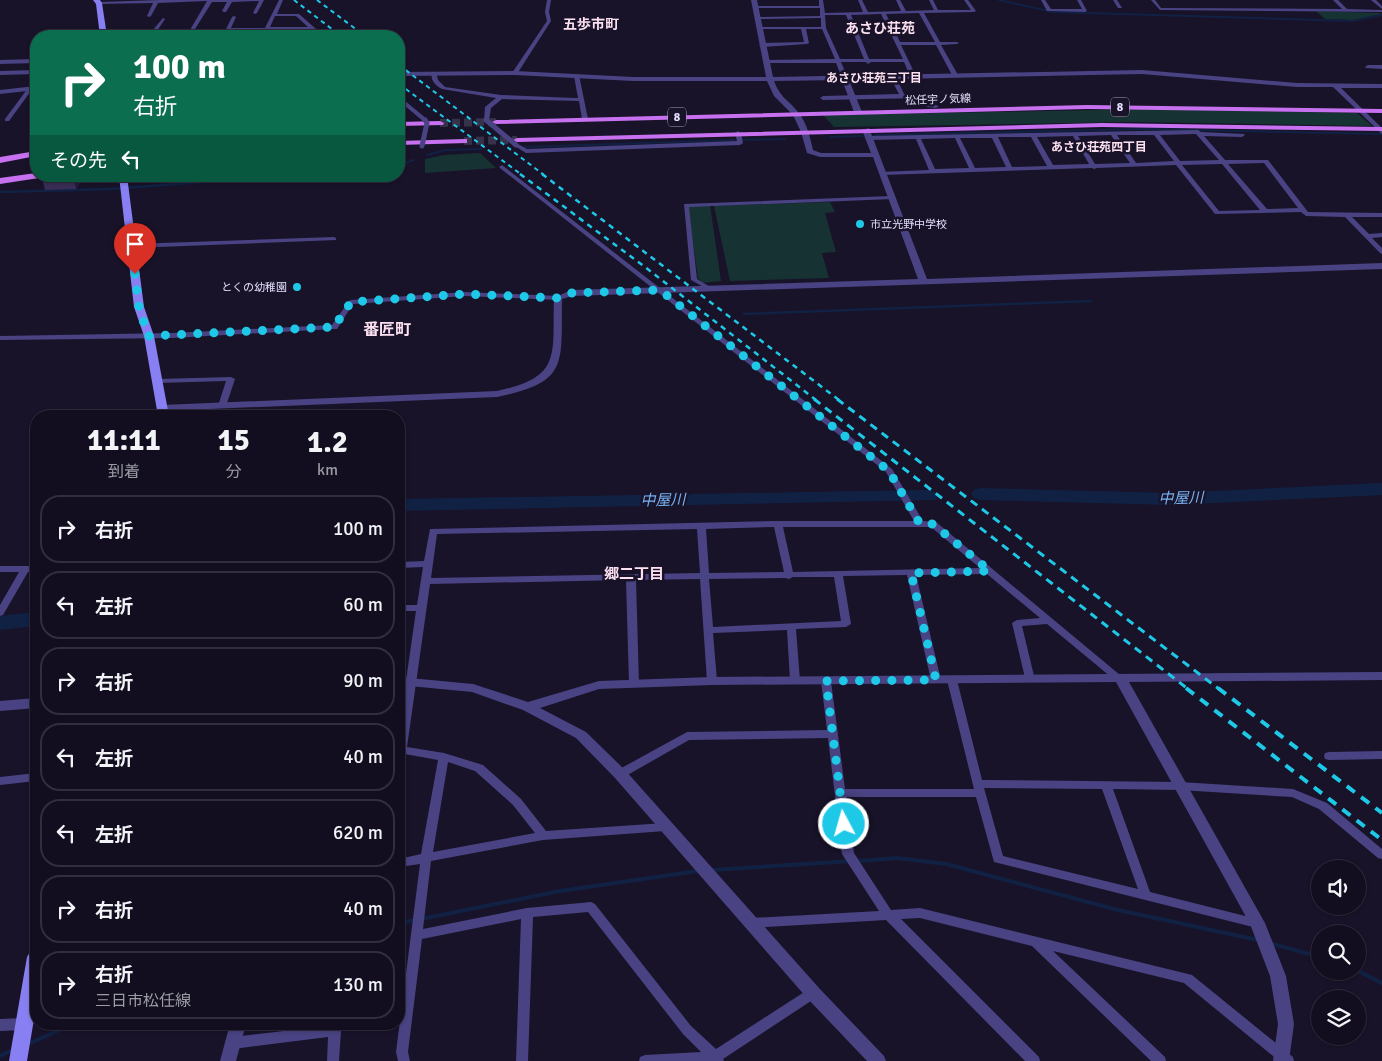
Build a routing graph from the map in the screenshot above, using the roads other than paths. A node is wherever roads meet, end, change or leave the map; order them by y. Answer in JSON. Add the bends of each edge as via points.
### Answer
{"nodes":[{"id":1,"x":210,"y":0,"type":"edge"},
{"id":2,"x":230,"y":0,"type":"edge"},
{"id":3,"x":243,"y":0,"type":"edge"},
{"id":4,"x":281,"y":0,"type":"edge"},
{"id":5,"x":549,"y":0,"type":"edge"},
{"id":6,"x":821,"y":0,"type":"edge"},
{"id":7,"x":860,"y":0,"type":"edge"},
{"id":8,"x":898,"y":0,"type":"edge"},
{"id":9,"x":931,"y":0,"type":"edge"},
{"id":10,"x":966,"y":0,"type":"edge"},
{"id":11,"x":1043,"y":0,"type":"edge"},
{"id":12,"x":1079,"y":0,"type":"edge"},
{"id":13,"x":1115,"y":0,"type":"edge"},
{"id":14,"x":1153,"y":0,"type":"edge"},
{"id":15,"x":1335,"y":0,"type":"edge"},
{"id":16,"x":1374,"y":0,"type":"edge"},
{"id":17,"x":174,"y":1,"type":"edge"},
{"id":18,"x":98,"y":2,"type":"edge"},
{"id":19,"x":156,"y":2,"type":"junction"},
{"id":20,"x":755,"y":3,"type":"edge"},
{"id":21,"x":1239,"y":5,"type":"dead end"},
{"id":22,"x":822,"y":6,"type":"junction"},
{"id":23,"x":1120,"y":7,"type":"dead end"},
{"id":24,"x":1382,"y":9,"type":"edge"},
{"id":25,"x":1243,"y":10,"type":"junction"},
{"id":26,"x":1345,"y":10,"type":"junction"},
{"id":27,"x":224,"y":11,"type":"dead end"},
{"id":28,"x":904,"y":12,"type":"junction"},
{"id":29,"x":921,"y":12,"type":"junction"},
{"id":30,"x":937,"y":12,"type":"junction"},
{"id":31,"x":848,"y":13,"type":"junction"},
{"id":32,"x":866,"y":13,"type":"junction"},
{"id":33,"x":883,"y":13,"type":"junction"},
{"id":34,"x":255,"y":14,"type":"dead end"},
{"id":35,"x":274,"y":15,"type":"junction"},
{"id":36,"x":149,"y":16,"type":"dead end"},
{"id":37,"x":822,"y":16,"type":"junction"},
{"id":38,"x":234,"y":17,"type":"dead end"},
{"id":39,"x":758,"y":18,"type":"junction"},
{"id":40,"x":162,"y":19,"type":"dead end"},
{"id":41,"x":313,"y":28,"type":"junction"},
{"id":42,"x":760,"y":28,"type":"junction"},
{"id":43,"x":803,"y":28,"type":"junction"},
{"id":44,"x":824,"y":28,"type":"junction"},
{"id":45,"x":103,"y":30,"type":"edge"},
{"id":46,"x":155,"y":30,"type":"edge"},
{"id":47,"x":193,"y":30,"type":"edge"},
{"id":48,"x":228,"y":30,"type":"joint"},
{"id":49,"x":267,"y":30,"type":"junction"},
{"id":50,"x":315,"y":30,"type":"edge"},
{"id":51,"x":938,"y":43,"type":"junction"},
{"id":52,"x":957,"y":43,"type":"dead end"},
{"id":53,"x":800,"y":44,"type":"junction"},
{"id":54,"x":898,"y":44,"type":"junction"},
{"id":55,"x":762,"y":45,"type":"junction"},
{"id":56,"x":30,"y":60,"type":"edge"},
{"id":57,"x":906,"y":60,"type":"junction"},
{"id":58,"x":805,"y":61,"type":"junction"},
{"id":59,"x":837,"y":61,"type":"junction"},
{"id":60,"x":0,"y":62,"type":"edge"},
{"id":61,"x":766,"y":62,"type":"junction"},
{"id":62,"x":868,"y":62,"type":"junction"},
{"id":63,"x":1368,"y":67,"type":"dead end"},
{"id":64,"x":1382,"y":67,"type":"edge"},
{"id":65,"x":30,"y":72,"type":"edge"},
{"id":66,"x":434,"y":73,"type":"junction"},
{"id":67,"x":0,"y":74,"type":"edge"},
{"id":68,"x":405,"y":74,"type":"edge"},
{"id":69,"x":514,"y":74,"type":"junction"},
{"id":70,"x":954,"y":75,"type":"junction"},
{"id":71,"x":577,"y":76,"type":"junction"},
{"id":72,"x":894,"y":76,"type":"junction"},
{"id":73,"x":913,"y":76,"type":"junction"},
{"id":74,"x":845,"y":78,"type":"junction"},
{"id":75,"x":770,"y":79,"type":"junction"},
{"id":76,"x":1335,"y":86,"type":"junction"},
{"id":77,"x":1382,"y":86,"type":"edge"},
{"id":78,"x":30,"y":88,"type":"edge"},
{"id":79,"x":0,"y":92,"type":"edge"},
{"id":80,"x":30,"y":93,"type":"edge"},
{"id":81,"x":902,"y":96,"type":"junction"},
{"id":82,"x":501,"y":97,"type":"junction"},
{"id":83,"x":823,"y":98,"type":"dead end"},
{"id":84,"x":853,"y":98,"type":"junction"},
{"id":85,"x":581,"y":99,"type":"junction"},
{"id":86,"x":405,"y":103,"type":"edge"},
{"id":87,"x":936,"y":106,"type":"dead end"},
{"id":88,"x":1360,"y":111,"type":"junction"},
{"id":89,"x":1382,"y":111,"type":"edge"},
{"id":90,"x":858,"y":112,"type":"junction"},
{"id":91,"x":796,"y":114,"type":"junction"},
{"id":92,"x":585,"y":119,"type":"junction"},
{"id":93,"x":8,"y":120,"type":"dead end"},
{"id":94,"x":496,"y":122,"type":"tunnel mouth"},
{"id":95,"x":440,"y":123,"type":"tunnel mouth"},
{"id":96,"x":405,"y":124,"type":"edge"},
{"id":97,"x":1381,"y":130,"type":"edge"},
{"id":98,"x":805,"y":132,"type":"junction"},
{"id":99,"x":1156,"y":133,"type":"junction"},
{"id":100,"x":867,"y":134,"type":"junction"},
{"id":101,"x":1113,"y":134,"type":"junction"},
{"id":102,"x":1199,"y":134,"type":"junction"},
{"id":103,"x":1033,"y":135,"type":"junction"},
{"id":104,"x":1075,"y":135,"type":"junction"},
{"id":105,"x":1242,"y":135,"type":"dead end"},
{"id":106,"x":994,"y":136,"type":"junction"},
{"id":107,"x":958,"y":137,"type":"junction"},
{"id":108,"x":918,"y":138,"type":"junction"},
{"id":109,"x":464,"y":141,"type":"tunnel mouth"},
{"id":110,"x":517,"y":142,"type":"joint"},
{"id":111,"x":405,"y":143,"type":"edge"},
{"id":112,"x":422,"y":146,"type":"dead end"},
{"id":113,"x":30,"y":155,"type":"edge"},
{"id":114,"x":875,"y":155,"type":"junction"},
{"id":115,"x":0,"y":160,"type":"edge"},
{"id":116,"x":1223,"y":162,"type":"junction"},
{"id":117,"x":1178,"y":163,"type":"junction"},
{"id":118,"x":1135,"y":165,"type":"junction"},
{"id":119,"x":502,"y":167,"type":"dead end"},
{"id":120,"x":1094,"y":167,"type":"junction"},
{"id":121,"x":1052,"y":168,"type":"junction"},
{"id":122,"x":1010,"y":169,"type":"junction"},
{"id":123,"x":973,"y":171,"type":"junction"},
{"id":124,"x":932,"y":172,"type":"junction"},
{"id":125,"x":882,"y":173,"type":"junction"},
{"id":126,"x":30,"y":177,"type":"edge"},
{"id":127,"x":0,"y":181,"type":"edge"},
{"id":128,"x":124,"y":184,"type":"edge"},
{"id":129,"x":891,"y":198,"type":"junction"},
{"id":130,"x":1303,"y":210,"type":"junction"},
{"id":131,"x":1265,"y":211,"type":"junction"},
{"id":132,"x":1347,"y":215,"type":"junction"},
{"id":133,"x":1382,"y":215,"type":"edge"},
{"id":134,"x":1382,"y":235,"type":"edge"},
{"id":135,"x":1367,"y":236,"type":"junction"},
{"id":136,"x":334,"y":240,"type":"dead end"},
{"id":137,"x":132,"y":246,"type":"junction"},
{"id":138,"x":1382,"y":252,"type":"edge"},
{"id":139,"x":1382,"y":266,"type":"edge"},
{"id":140,"x":923,"y":280,"type":"junction"},
{"id":141,"x":709,"y":288,"type":"junction"},
{"id":142,"x":660,"y":290,"type":"junction"},
{"id":143,"x":558,"y":298,"type":"junction"},
{"id":144,"x":148,"y":336,"type":"junction"},
{"id":145,"x":0,"y":338,"type":"edge"},
{"id":146,"x":157,"y":381,"type":"junction"},
{"id":147,"x":222,"y":406,"type":"junction"},
{"id":148,"x":163,"y":410,"type":"edge"},
{"id":149,"x":183,"y":410,"type":"edge"},
{"id":150,"x":904,"y":496,"type":"joint"},
{"id":151,"x":778,"y":524,"type":"junction"},
{"id":152,"x":920,"y":524,"type":"junction"},
{"id":153,"x":701,"y":526,"type":"junction"},
{"id":154,"x":429,"y":564,"type":"junction"},
{"id":155,"x":405,"y":565,"type":"edge"},
{"id":156,"x":0,"y":569,"type":"edge"},
{"id":157,"x":25,"y":569,"type":"junction"},
{"id":158,"x":30,"y":569,"type":"edge"},
{"id":159,"x":990,"y":571,"type":"junction"},
{"id":160,"x":911,"y":573,"type":"junction"},
{"id":161,"x":838,"y":575,"type":"junction"},
{"id":162,"x":790,"y":576,"type":"junction"},
{"id":163,"x":631,"y":578,"type":"junction"},
{"id":164,"x":703,"y":578,"type":"junction"},
{"id":165,"x":426,"y":581,"type":"junction"},
{"id":166,"x":405,"y":608,"type":"edge"},
{"id":167,"x":421,"y":608,"type":"junction"},
{"id":168,"x":0,"y":613,"type":"edge"},
{"id":169,"x":1050,"y":621,"type":"junction"},
{"id":170,"x":791,"y":626,"type":"junction"},
{"id":171,"x":708,"y":630,"type":"junction"},
{"id":172,"x":405,"y":676,"type":"edge"},
{"id":173,"x":1382,"y":676,"type":"edge"},
{"id":174,"x":405,"y":680,"type":"edge"},
{"id":175,"x":936,"y":680,"type":"junction"},
{"id":176,"x":952,"y":680,"type":"junction"},
{"id":177,"x":1030,"y":680,"type":"junction"},
{"id":178,"x":1121,"y":680,"type":"junction"},
{"id":179,"x":712,"y":681,"type":"junction"},
{"id":180,"x":795,"y":681,"type":"junction"},
{"id":181,"x":826,"y":681,"type":"junction"},
{"id":182,"x":634,"y":684,"type":"junction"},
{"id":183,"x":30,"y":703,"type":"edge"},
{"id":184,"x":0,"y":706,"type":"edge"},
{"id":185,"x":528,"y":707,"type":"junction"},
{"id":186,"x":833,"y":734,"type":"junction"},
{"id":187,"x":405,"y":750,"type":"edge"},
{"id":188,"x":1382,"y":755,"type":"edge"},
{"id":189,"x":1328,"y":756,"type":"dead end"},
{"id":190,"x":444,"y":757,"type":"junction"},
{"id":191,"x":620,"y":774,"type":"junction"},
{"id":192,"x":30,"y":778,"type":"edge"},
{"id":193,"x":0,"y":782,"type":"edge"},
{"id":194,"x":1106,"y":786,"type":"junction"},
{"id":195,"x":1180,"y":786,"type":"junction"},
{"id":196,"x":979,"y":788,"type":"junction"},
{"id":197,"x":841,"y":792,"type":"junction"},
{"id":198,"x":666,"y":827,"type":"junction"},
{"id":199,"x":543,"y":836,"type":"junction"},
{"id":200,"x":1382,"y":856,"type":"edge"},
{"id":201,"x":426,"y":859,"type":"junction"},
{"id":202,"x":405,"y":862,"type":"edge"},
{"id":203,"x":855,"y":865,"type":"joint"},
{"id":204,"x":1146,"y":896,"type":"junction"},
{"id":205,"x":527,"y":913,"type":"junction"},
{"id":206,"x":887,"y":913,"type":"junction"},
{"id":207,"x":751,"y":923,"type":"junction"},
{"id":208,"x":419,"y":924,"type":"junction"},
{"id":209,"x":1259,"y":928,"type":"junction"},
{"id":210,"x":1034,"y":941,"type":"junction"},
{"id":211,"x":30,"y":990,"type":"edge"},
{"id":212,"x":814,"y":993,"type":"junction"},
{"id":213,"x":0,"y":1025,"type":"edge"},
{"id":214,"x":405,"y":1029,"type":"edge"},
{"id":215,"x":236,"y":1030,"type":"edge"},
{"id":216,"x":405,"y":1030,"type":"edge"},
{"id":217,"x":233,"y":1043,"type":"junction"},
{"id":218,"x":20,"y":1046,"type":"edge"},
{"id":219,"x":717,"y":1059,"type":"edge"},
{"id":220,"x":1284,"y":1059,"type":"edge"},
{"id":221,"x":228,"y":1061,"type":"edge"},
{"id":222,"x":333,"y":1061,"type":"edge"},
{"id":223,"x":404,"y":1061,"type":"edge"},
{"id":224,"x":522,"y":1061,"type":"edge"},
{"id":225,"x":645,"y":1061,"type":"edge"},
{"id":226,"x":878,"y":1061,"type":"edge"},
{"id":227,"x":1034,"y":1061,"type":"edge"},
{"id":228,"x":1160,"y":1061,"type":"edge"}],
"edges":[{"from":1,"to":2,"type":"street"},
{"from":1,"to":17,"type":"street"},
{"from":1,"to":47,"type":"street"},
{"from":2,"to":3,"type":"street"},
{"from":2,"to":27,"type":"street"},
{"from":3,"to":34,"type":"street","via":[[262,0]]},
{"from":4,"to":35,"type":"street"},
{"from":5,"to":69,"type":"street","via":[[549,21]]},
{"from":6,"to":22,"type":"street"},
{"from":7,"to":32,"type":"street"},
{"from":8,"to":28,"type":"street"},
{"from":9,"to":30,"type":"street"},
{"from":10,"to":30,"type":"street","via":[[974,11]]},
{"from":11,"to":12,"type":"street","via":[[1049,10],[1085,11]]},
{"from":13,"to":23,"type":"street"},
{"from":14,"to":25,"type":"street","via":[[1160,9]]},
{"from":15,"to":26,"type":"street"},
{"from":16,"to":24,"type":"street"},
{"from":17,"to":19,"type":"street"},
{"from":18,"to":19,"type":"street"},
{"from":18,"to":45,"type":"main road"},
{"from":19,"to":36,"type":"street"},
{"from":20,"to":22,"type":"street"},
{"from":20,"to":39,"type":"street"},
{"from":21,"to":25,"type":"street"},
{"from":22,"to":37,"type":"street"},
{"from":24,"to":26,"type":"street"},
{"from":25,"to":26,"type":"street"},
{"from":28,"to":29,"type":"street"},
{"from":28,"to":33,"type":"street"},
{"from":29,"to":30,"type":"street"},
{"from":29,"to":51,"type":"street"},
{"from":31,"to":32,"type":"street"},
{"from":31,"to":37,"type":"street"},
{"from":31,"to":62,"type":"street"},
{"from":32,"to":33,"type":"street"},
{"from":33,"to":54,"type":"street"},
{"from":35,"to":41,"type":"street","via":[[297,15]]},
{"from":35,"to":49,"type":"street"},
{"from":37,"to":39,"type":"street"},
{"from":37,"to":44,"type":"street"},
{"from":38,"to":48,"type":"street"},
{"from":39,"to":42,"type":"street"},
{"from":40,"to":46,"type":"street"},
{"from":41,"to":49,"type":"street"},
{"from":41,"to":50,"type":"street"},
{"from":42,"to":43,"type":"street"},
{"from":42,"to":55,"type":"street"},
{"from":43,"to":44,"type":"street"},
{"from":43,"to":53,"type":"street","via":[[807,43]]},
{"from":44,"to":59,"type":"street"},
{"from":48,"to":49,"type":"street"},
{"from":51,"to":52,"type":"street"},
{"from":51,"to":54,"type":"street"},
{"from":51,"to":70,"type":"street"},
{"from":53,"to":55,"type":"street"},
{"from":53,"to":58,"type":"street"},
{"from":54,"to":57,"type":"street"},
{"from":55,"to":61,"type":"street"},
{"from":56,"to":60,"type":"street"},
{"from":57,"to":62,"type":"street"},
{"from":57,"to":73,"type":"street"},
{"from":58,"to":59,"type":"street"},
{"from":58,"to":61,"type":"street"},
{"from":59,"to":62,"type":"street"},
{"from":59,"to":74,"type":"street"},
{"from":61,"to":75,"type":"street"},
{"from":63,"to":64,"type":"street"},
{"from":65,"to":67,"type":"street"},
{"from":66,"to":68,"type":"street"},
{"from":66,"to":69,"type":"street"},
{"from":66,"to":82,"type":"street","via":[[438,86]]},
{"from":69,"to":71,"type":"street"},
{"from":70,"to":73,"type":"street"},
{"from":70,"to":76,"type":"street","via":[[1142,72]]},
{"from":71,"to":75,"type":"street"},
{"from":71,"to":85,"type":"street"},
{"from":72,"to":73,"type":"street"},
{"from":72,"to":74,"type":"street"},
{"from":72,"to":81,"type":"street"},
{"from":74,"to":75,"type":"street"},
{"from":74,"to":84,"type":"street"},
{"from":75,"to":91,"type":"street","via":[[776,95]]},
{"from":76,"to":77,"type":"street"},
{"from":76,"to":88,"type":"street"},
{"from":78,"to":79,"type":"street"},
{"from":80,"to":93,"type":"street"},
{"from":81,"to":84,"type":"street"},
{"from":81,"to":87,"type":"street","via":[[924,96],[929,106]]},
{"from":82,"to":85,"type":"street"},
{"from":82,"to":110,"type":"street","bridge":true,"via":[[488,107],[486,120]]},
{"from":83,"to":84,"type":"street"},
{"from":84,"to":90,"type":"street"},
{"from":85,"to":92,"type":"street"},
{"from":86,"to":112,"type":"street","bridge":true,"via":[[427,123]]},
{"from":88,"to":89,"type":"main road","name":"松任宇ノ気線","number":"8"},
{"from":88,"to":90,"type":"main road","name":"松任宇ノ気線","number":"8","via":[[1140,107]]},
{"from":88,"to":97,"type":"street"},
{"from":90,"to":91,"type":"main road","name":"松任宇ノ気線","number":"8"},
{"from":91,"to":92,"type":"main road","name":"松任宇ノ気線","number":"8"},
{"from":91,"to":98,"type":"street"},
{"from":92,"to":94,"type":"main road","name":"松任宇ノ気線","number":"8"},
{"from":95,"to":96,"type":"main road"},
{"from":97,"to":100,"type":"main road","number":"8","via":[[1146,125]]},
{"from":98,"to":100,"type":"main road","number":"8"},
{"from":98,"to":110,"type":"main road","number":"8"},
{"from":98,"to":114,"type":"street","via":[[810,151],[820,155]]},
{"from":99,"to":101,"type":"street"},
{"from":99,"to":102,"type":"street"},
{"from":99,"to":117,"type":"street"},
{"from":100,"to":108,"type":"street"},
{"from":100,"to":114,"type":"street"},
{"from":101,"to":104,"type":"street"},
{"from":101,"to":118,"type":"street"},
{"from":102,"to":105,"type":"street"},
{"from":102,"to":116,"type":"street"},
{"from":103,"to":104,"type":"street"},
{"from":103,"to":106,"type":"street"},
{"from":103,"to":121,"type":"street"},
{"from":104,"to":120,"type":"street"},
{"from":106,"to":107,"type":"street"},
{"from":106,"to":122,"type":"street"},
{"from":107,"to":108,"type":"street"},
{"from":107,"to":123,"type":"street"},
{"from":108,"to":124,"type":"street"},
{"from":109,"to":111,"type":"main road"},
{"from":113,"to":115,"type":"main road"},
{"from":114,"to":125,"type":"street"},
{"from":116,"to":117,"type":"street"},
{"from":116,"to":130,"type":"street","via":[[1266,161]]},
{"from":116,"to":131,"type":"street"},
{"from":117,"to":118,"type":"street"},
{"from":117,"to":131,"type":"street","via":[[1217,213]]},
{"from":118,"to":120,"type":"street"},
{"from":119,"to":142,"type":"street"},
{"from":120,"to":121,"type":"street"},
{"from":121,"to":122,"type":"street"},
{"from":122,"to":123,"type":"street"},
{"from":123,"to":124,"type":"street"},
{"from":124,"to":125,"type":"street"},
{"from":125,"to":129,"type":"street"},
{"from":126,"to":127,"type":"main road"},
{"from":128,"to":137,"type":"main road"},
{"from":129,"to":140,"type":"street"},
{"from":129,"to":141,"type":"street","via":[[686,205],[694,280]]},
{"from":130,"to":131,"type":"street"},
{"from":130,"to":132,"type":"street","via":[[1306,214]]},
{"from":132,"to":133,"type":"street"},
{"from":132,"to":135,"type":"street"},
{"from":134,"to":135,"type":"street"},
{"from":135,"to":138,"type":"street"},
{"from":136,"to":137,"type":"street"},
{"from":137,"to":144,"type":"main road","via":[[139,307]]},
{"from":139,"to":140,"type":"street"},
{"from":140,"to":141,"type":"street"},
{"from":141,"to":142,"type":"street"},
{"from":142,"to":143,"type":"street","via":[[571,293]]},
{"from":142,"to":150,"type":"street","via":[[889,471]]},
{"from":143,"to":144,"type":"street","via":[[465,294],[351,302],[334,327]]},
{"from":143,"to":147,"type":"street","via":[[552,371],[540,382],[520,390],[496,394]]},
{"from":144,"to":145,"type":"street"},
{"from":144,"to":146,"type":"main road"},
{"from":146,"to":147,"type":"street","via":[[231,379]]},
{"from":146,"to":148,"type":"main road"},
{"from":147,"to":149,"type":"street"},
{"from":150,"to":152,"type":"street"},
{"from":151,"to":152,"type":"street"},
{"from":151,"to":153,"type":"street"},
{"from":151,"to":162,"type":"street"},
{"from":152,"to":159,"type":"street","via":[[933,524]]},
{"from":153,"to":154,"type":"street","via":[[433,530]]},
{"from":153,"to":164,"type":"street"},
{"from":154,"to":155,"type":"street"},
{"from":154,"to":165,"type":"street"},
{"from":156,"to":157,"type":"street"},
{"from":157,"to":158,"type":"street"},
{"from":157,"to":168,"type":"street"},
{"from":159,"to":160,"type":"street"},
{"from":159,"to":169,"type":"street"},
{"from":160,"to":161,"type":"street"},
{"from":160,"to":175,"type":"street"},
{"from":161,"to":162,"type":"street"},
{"from":161,"to":170,"type":"street","via":[[846,624]]},
{"from":162,"to":164,"type":"street"},
{"from":163,"to":164,"type":"street"},
{"from":163,"to":165,"type":"street"},
{"from":163,"to":182,"type":"street"},
{"from":164,"to":171,"type":"street"},
{"from":165,"to":167,"type":"street"},
{"from":166,"to":167,"type":"street"},
{"from":167,"to":172,"type":"street"},
{"from":169,"to":177,"type":"street","via":[[1017,623]]},
{"from":169,"to":178,"type":"street"},
{"from":170,"to":171,"type":"street"},
{"from":170,"to":180,"type":"street"},
{"from":171,"to":179,"type":"street"},
{"from":173,"to":178,"type":"street"},
{"from":174,"to":185,"type":"street","via":[[473,688]]},
{"from":175,"to":176,"type":"street"},
{"from":175,"to":181,"type":"street"},
{"from":176,"to":177,"type":"street"},
{"from":176,"to":196,"type":"street"},
{"from":177,"to":178,"type":"street"},
{"from":178,"to":195,"type":"street"},
{"from":179,"to":180,"type":"street"},
{"from":179,"to":182,"type":"street"},
{"from":180,"to":181,"type":"street"},
{"from":181,"to":186,"type":"street"},
{"from":182,"to":185,"type":"street","via":[[600,684]]},
{"from":183,"to":184,"type":"street"},
{"from":185,"to":191,"type":"street","via":[[581,735]]},
{"from":186,"to":191,"type":"street","via":[[687,736]]},
{"from":186,"to":197,"type":"street"},
{"from":187,"to":190,"type":"street"},
{"from":188,"to":189,"type":"street"},
{"from":190,"to":199,"type":"street","via":[[479,768],[517,802]]},
{"from":190,"to":201,"type":"street"},
{"from":191,"to":198,"type":"street"},
{"from":192,"to":193,"type":"street"},
{"from":194,"to":195,"type":"street"},
{"from":194,"to":196,"type":"street"},
{"from":194,"to":204,"type":"street"},
{"from":195,"to":200,"type":"street","via":[[1292,793],[1323,806]]},
{"from":195,"to":209,"type":"street"},
{"from":196,"to":197,"type":"street"},
{"from":196,"to":204,"type":"street","via":[[998,859]]},
{"from":197,"to":203,"type":"street","via":[[848,854]]},
{"from":198,"to":199,"type":"street"},
{"from":198,"to":207,"type":"street"},
{"from":199,"to":201,"type":"street"},
{"from":201,"to":202,"type":"street"},
{"from":201,"to":208,"type":"street"},
{"from":203,"to":206,"type":"street"},
{"from":204,"to":209,"type":"street"},
{"from":205,"to":208,"type":"street"},
{"from":205,"to":219,"type":"street","via":[[591,908],[687,1030]]},
{"from":205,"to":224,"type":"street"},
{"from":206,"to":207,"type":"street"},
{"from":206,"to":210,"type":"street","via":[[920,913]]},
{"from":206,"to":227,"type":"street"},
{"from":207,"to":212,"type":"street"},
{"from":208,"to":214,"type":"street"},
{"from":209,"to":220,"type":"street","via":[[1278,976],[1286,1024]]},
{"from":210,"to":220,"type":"street","via":[[1188,979]]},
{"from":210,"to":228,"type":"street"},
{"from":211,"to":218,"type":"main road"},
{"from":212,"to":219,"type":"street"},
{"from":212,"to":226,"type":"street"},
{"from":213,"to":218,"type":"street"},
{"from":215,"to":217,"type":"street"},
{"from":216,"to":223,"type":"street"},
{"from":217,"to":221,"type":"street"},
{"from":217,"to":222,"type":"street","via":[[335,1031]]},
{"from":219,"to":225,"type":"street"}]}
